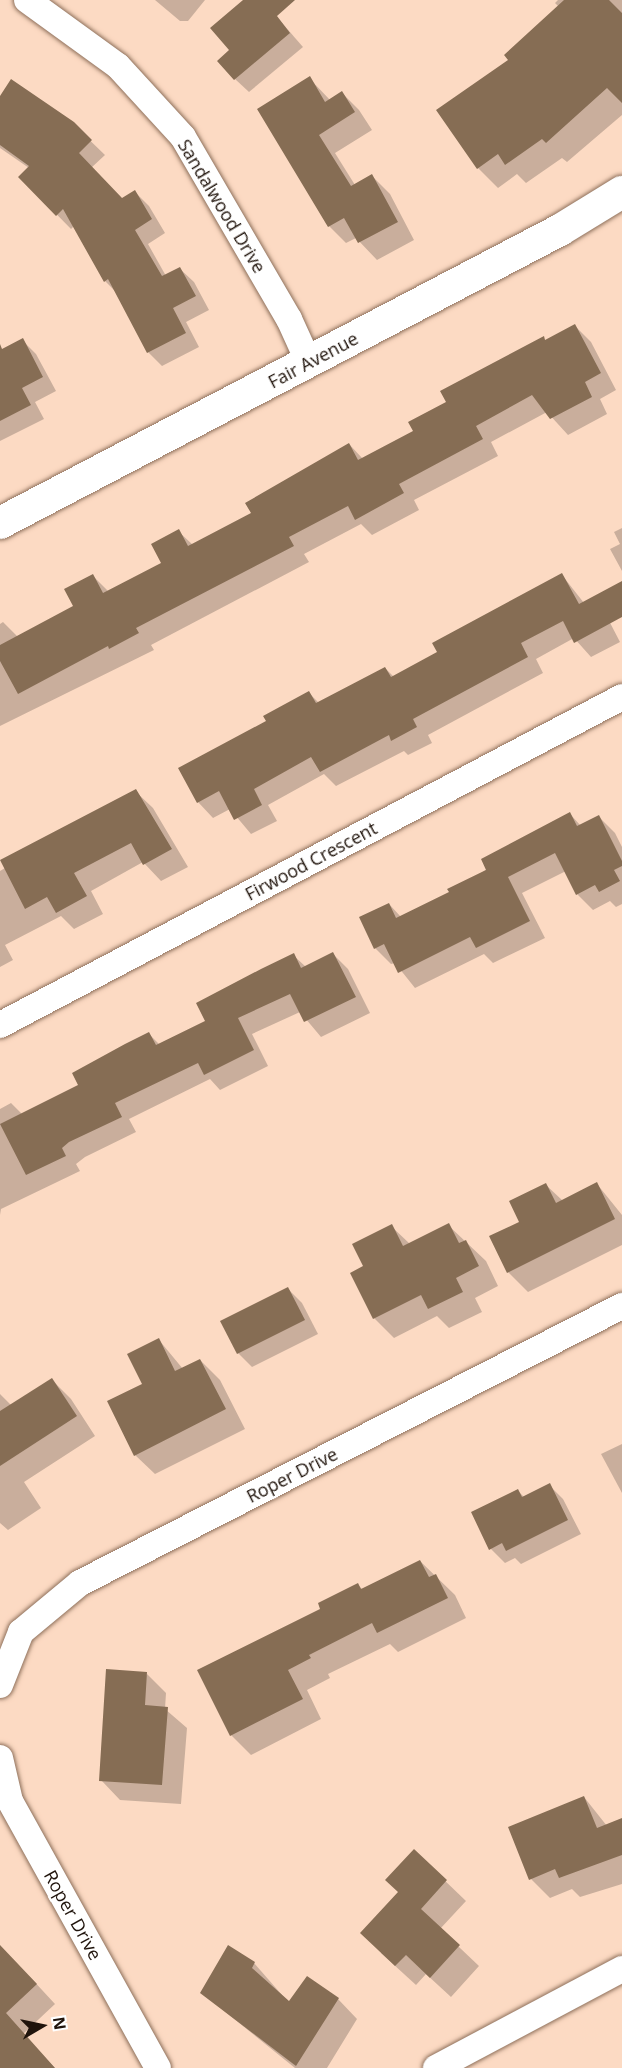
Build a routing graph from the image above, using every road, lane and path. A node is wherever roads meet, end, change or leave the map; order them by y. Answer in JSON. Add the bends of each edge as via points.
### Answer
{"nodes":[{"id":1,"x":27,"y":0,"type":"edge"},
{"id":2,"x":622,"y":192,"type":"edge"},
{"id":3,"x":309,"y":363,"type":"junction"},
{"id":4,"x":0,"y":523,"type":"edge"},
{"id":5,"x":622,"y":697,"type":"edge"},
{"id":6,"x":0,"y":1025,"type":"edge"},
{"id":7,"x":622,"y":1306,"type":"edge"},
{"id":8,"x":0,"y":1685,"type":"edge"},
{"id":9,"x":0,"y":1758,"type":"edge"},
{"id":10,"x":622,"y":1968,"type":"edge"},
{"id":11,"x":158,"y":2068,"type":"edge"},
{"id":12,"x":436,"y":2068,"type":"edge"}],
"edges":[{"from":1,"to":3,"type":"street","name":"Sandalwood Drive","via":[[118,66],[183,137],[289,319]]},
{"from":2,"to":3,"type":"street","name":"Fair Avenue","via":[[561,230]]},
{"from":3,"to":4,"type":"street","name":"Fair Avenue"},
{"from":5,"to":6,"type":"street","name":"Firwood Crescent"},
{"from":7,"to":8,"type":"street","name":"Roper Drive","via":[[80,1583],[21,1632]]},
{"from":9,"to":11,"type":"street","name":"Roper Drive","via":[[10,1801]]},
{"from":10,"to":12,"type":"street"}]}
